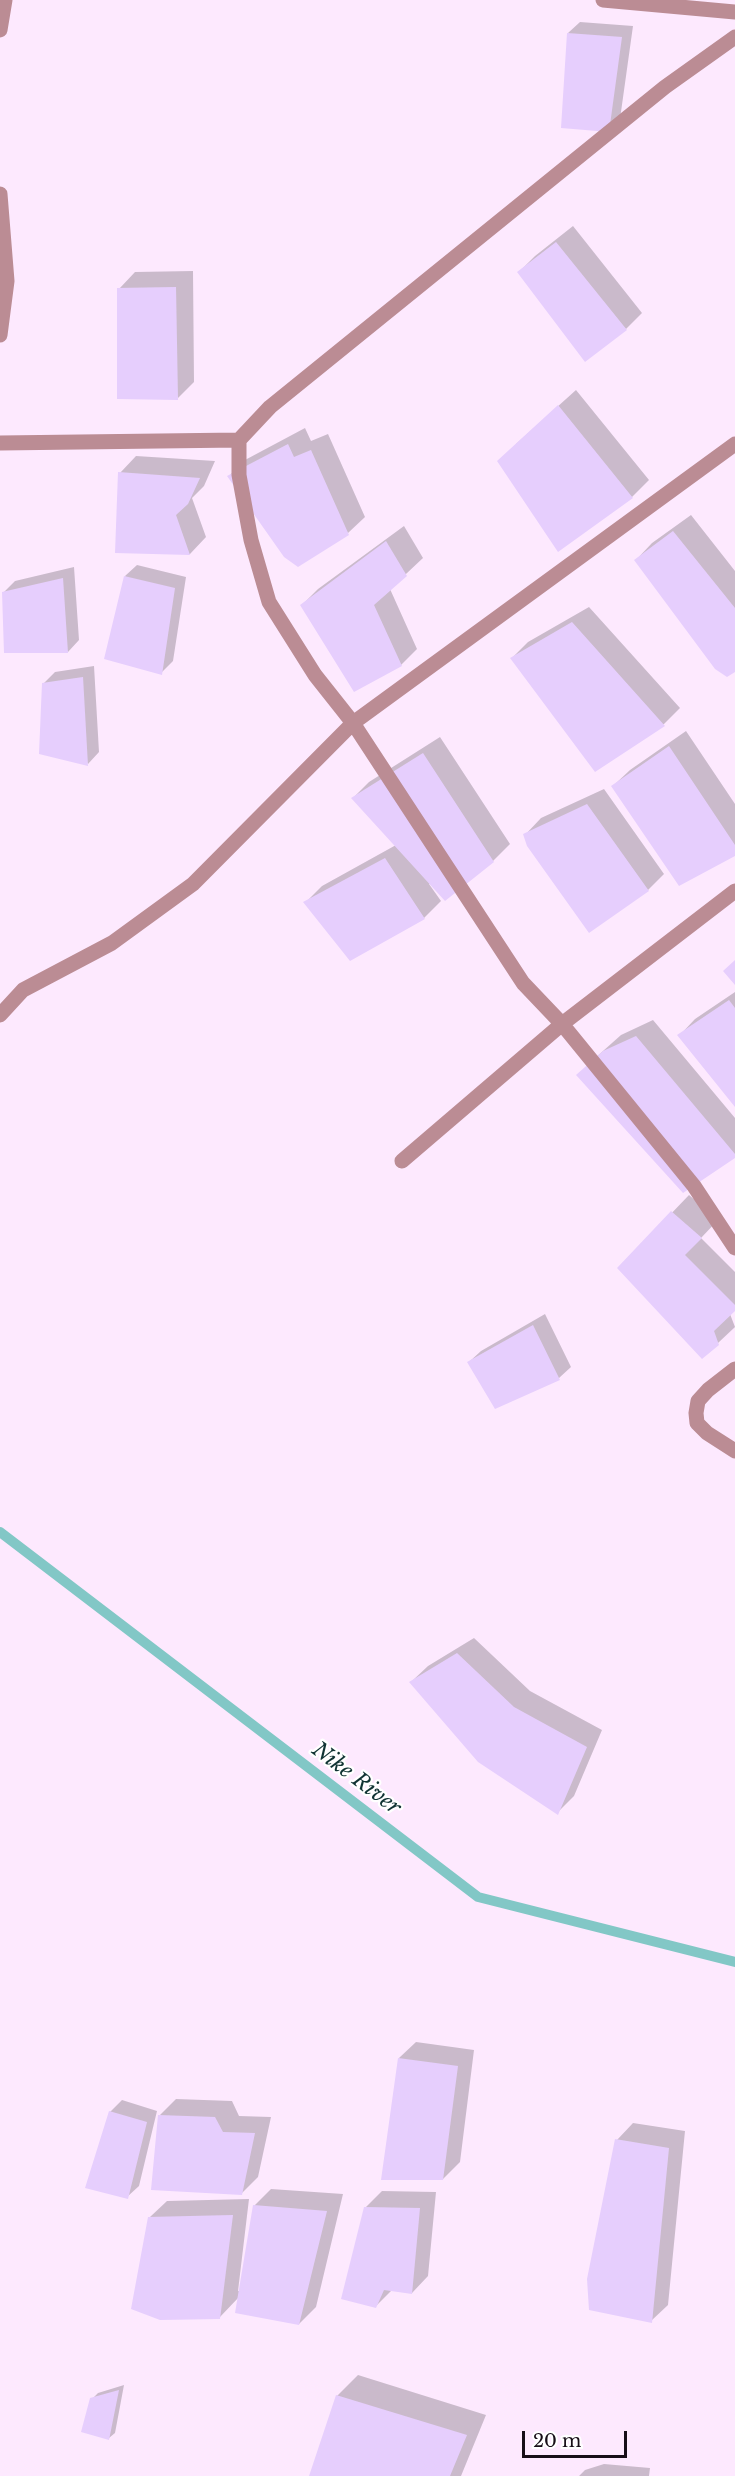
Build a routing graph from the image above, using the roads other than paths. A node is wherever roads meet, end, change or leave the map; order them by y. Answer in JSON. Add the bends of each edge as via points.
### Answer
{"nodes":[{"id":1,"x":5,"y":0,"type":"edge"},
{"id":2,"x":603,"y":0,"type":"edge"},
{"id":3,"x":735,"y":12,"type":"edge"},
{"id":4,"x":0,"y":30,"type":"edge"},
{"id":5,"x":735,"y":37,"type":"edge"},
{"id":6,"x":0,"y":195,"type":"edge"},
{"id":7,"x":0,"y":335,"type":"edge"},
{"id":8,"x":238,"y":440,"type":"junction"},
{"id":9,"x":0,"y":443,"type":"edge"},
{"id":10,"x":735,"y":444,"type":"edge"},
{"id":11,"x":353,"y":723,"type":"junction"},
{"id":12,"x":735,"y":891,"type":"edge"},
{"id":13,"x":0,"y":1015,"type":"edge"},
{"id":14,"x":562,"y":1024,"type":"junction"},
{"id":15,"x":402,"y":1161,"type":"dead end"},
{"id":16,"x":735,"y":1248,"type":"edge"},
{"id":17,"x":735,"y":1369,"type":"edge"},
{"id":18,"x":735,"y":1451,"type":"edge"}],
"edges":[{"from":1,"to":4,"type":"street"},
{"from":2,"to":3,"type":"street"},
{"from":5,"to":8,"type":"street","via":[[665,87],[270,406]]},
{"from":6,"to":7,"type":"street","via":[[7,281]]},
{"from":8,"to":9,"type":"street"},
{"from":8,"to":11,"type":"street","via":[[239,474],[251,540],[269,602],[315,675]]},
{"from":10,"to":11,"type":"street"},
{"from":11,"to":13,"type":"street","via":[[193,884],[112,943],[24,990]]},
{"from":11,"to":14,"type":"street","via":[[523,983]]},
{"from":12,"to":14,"type":"street"},
{"from":14,"to":15,"type":"street"},
{"from":14,"to":16,"type":"street","via":[[694,1186]]},
{"from":17,"to":18,"type":"street","via":[[698,1401],[696,1413],[697,1423],[707,1433]]}]}
